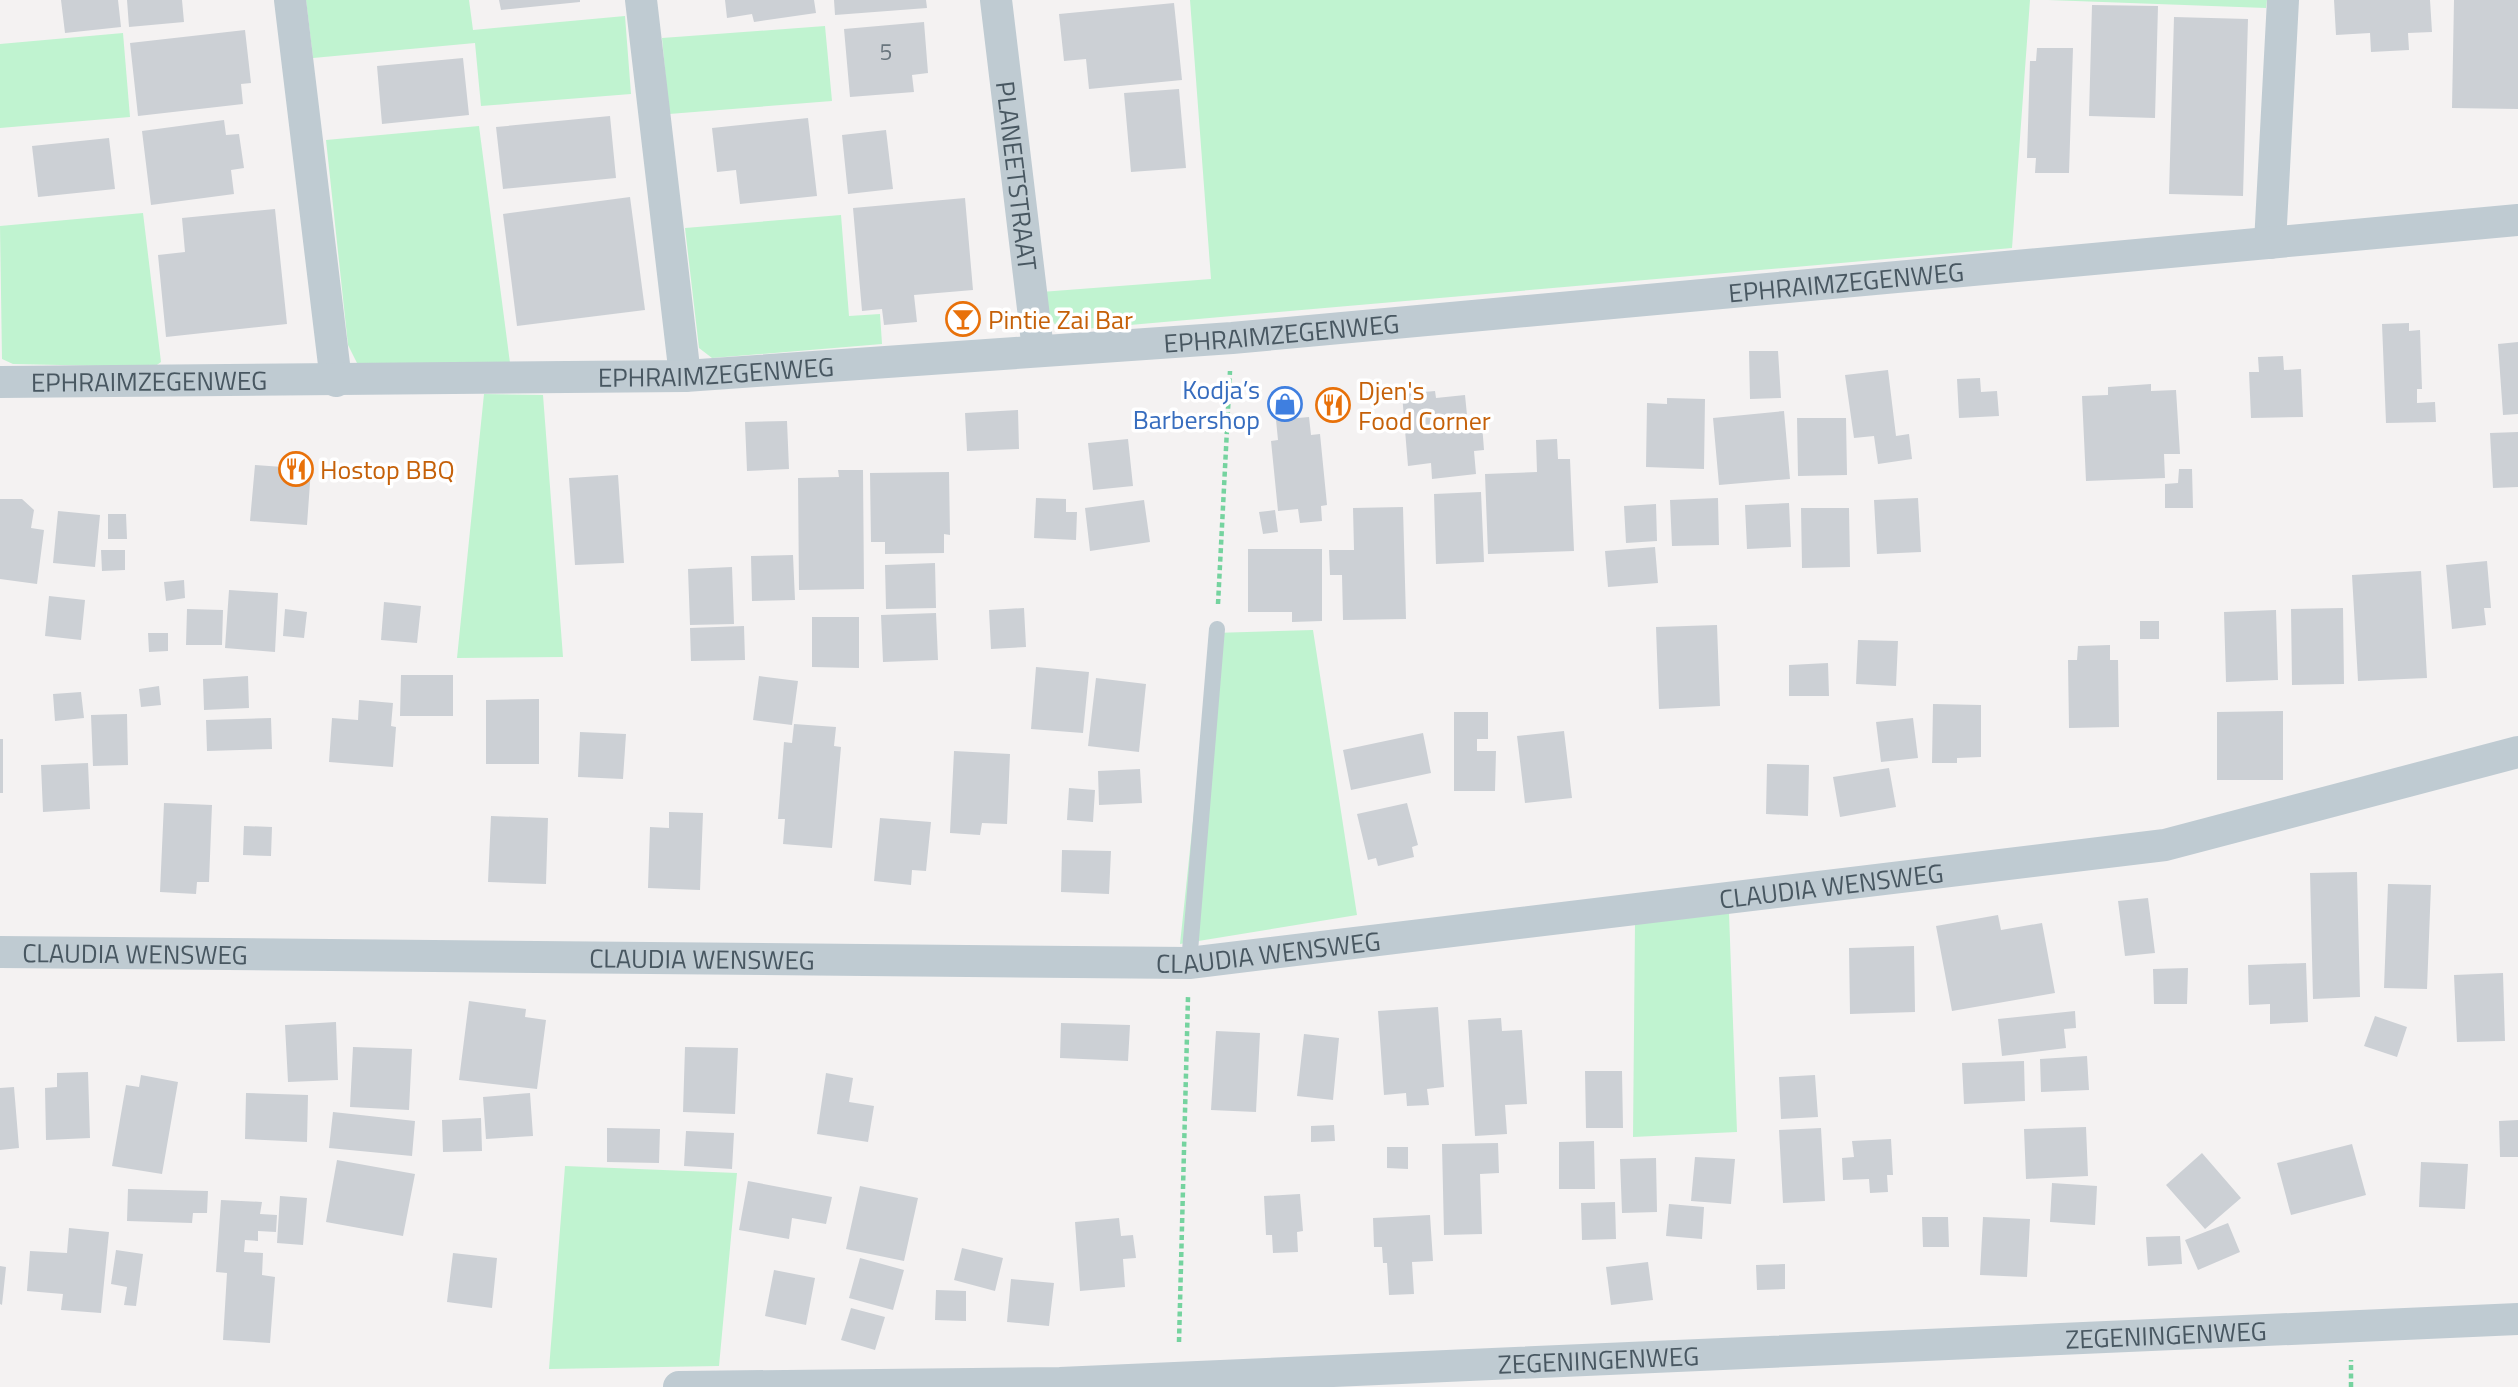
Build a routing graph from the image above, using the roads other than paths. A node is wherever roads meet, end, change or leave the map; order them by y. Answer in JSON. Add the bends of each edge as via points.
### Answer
{"nodes":[{"id":1,"x":289,"y":0,"type":"edge"},
{"id":2,"x":640,"y":0,"type":"edge"},
{"id":3,"x":996,"y":0,"type":"edge"},
{"id":4,"x":2283,"y":0,"type":"edge"},
{"id":5,"x":2518,"y":220,"type":"edge"},
{"id":6,"x":2270,"y":243,"type":"junction"},
{"id":7,"x":1038,"y":350,"type":"junction"},
{"id":8,"x":685,"y":376,"type":"junction"},
{"id":9,"x":336,"y":381,"type":"junction"},
{"id":10,"x":0,"y":382,"type":"edge"},
{"id":11,"x":1217,"y":629,"type":"road end"},
{"id":12,"x":2518,"y":752,"type":"edge"},
{"id":13,"x":0,"y":953,"type":"edge"},
{"id":14,"x":1189,"y":963,"type":"junction"},
{"id":15,"x":2518,"y":1320,"type":"edge"},
{"id":16,"x":679,"y":1387,"type":"edge"}],
"edges":[{"from":1,"to":9,"type":"street"},
{"from":2,"to":8,"type":"street"},
{"from":3,"to":7,"type":"street","name":"PLANEETSTRAAT"},
{"from":4,"to":6,"type":"street"},
{"from":5,"to":6,"type":"street","name":"EPHRAIMZEGENWEG"},
{"from":6,"to":7,"type":"street","name":"EPHRAIMZEGENWEG","via":[[1232,338]]},
{"from":7,"to":8,"type":"street","name":"EPHRAIMZEGENWEG"},
{"from":8,"to":9,"type":"street","name":"EPHRAIMZEGENWEG"},
{"from":9,"to":10,"type":"street","name":"EPHRAIMZEGENWEG"},
{"from":11,"to":14,"type":"lane"},
{"from":12,"to":14,"type":"street","name":"CLAUDIA WENSWEG","via":[[2165,845]]},
{"from":13,"to":14,"type":"street","name":"CLAUDIA WENSWEG"},
{"from":15,"to":16,"type":"street","name":"ZEGENINGENWEG","via":[[1060,1383]]}]}
